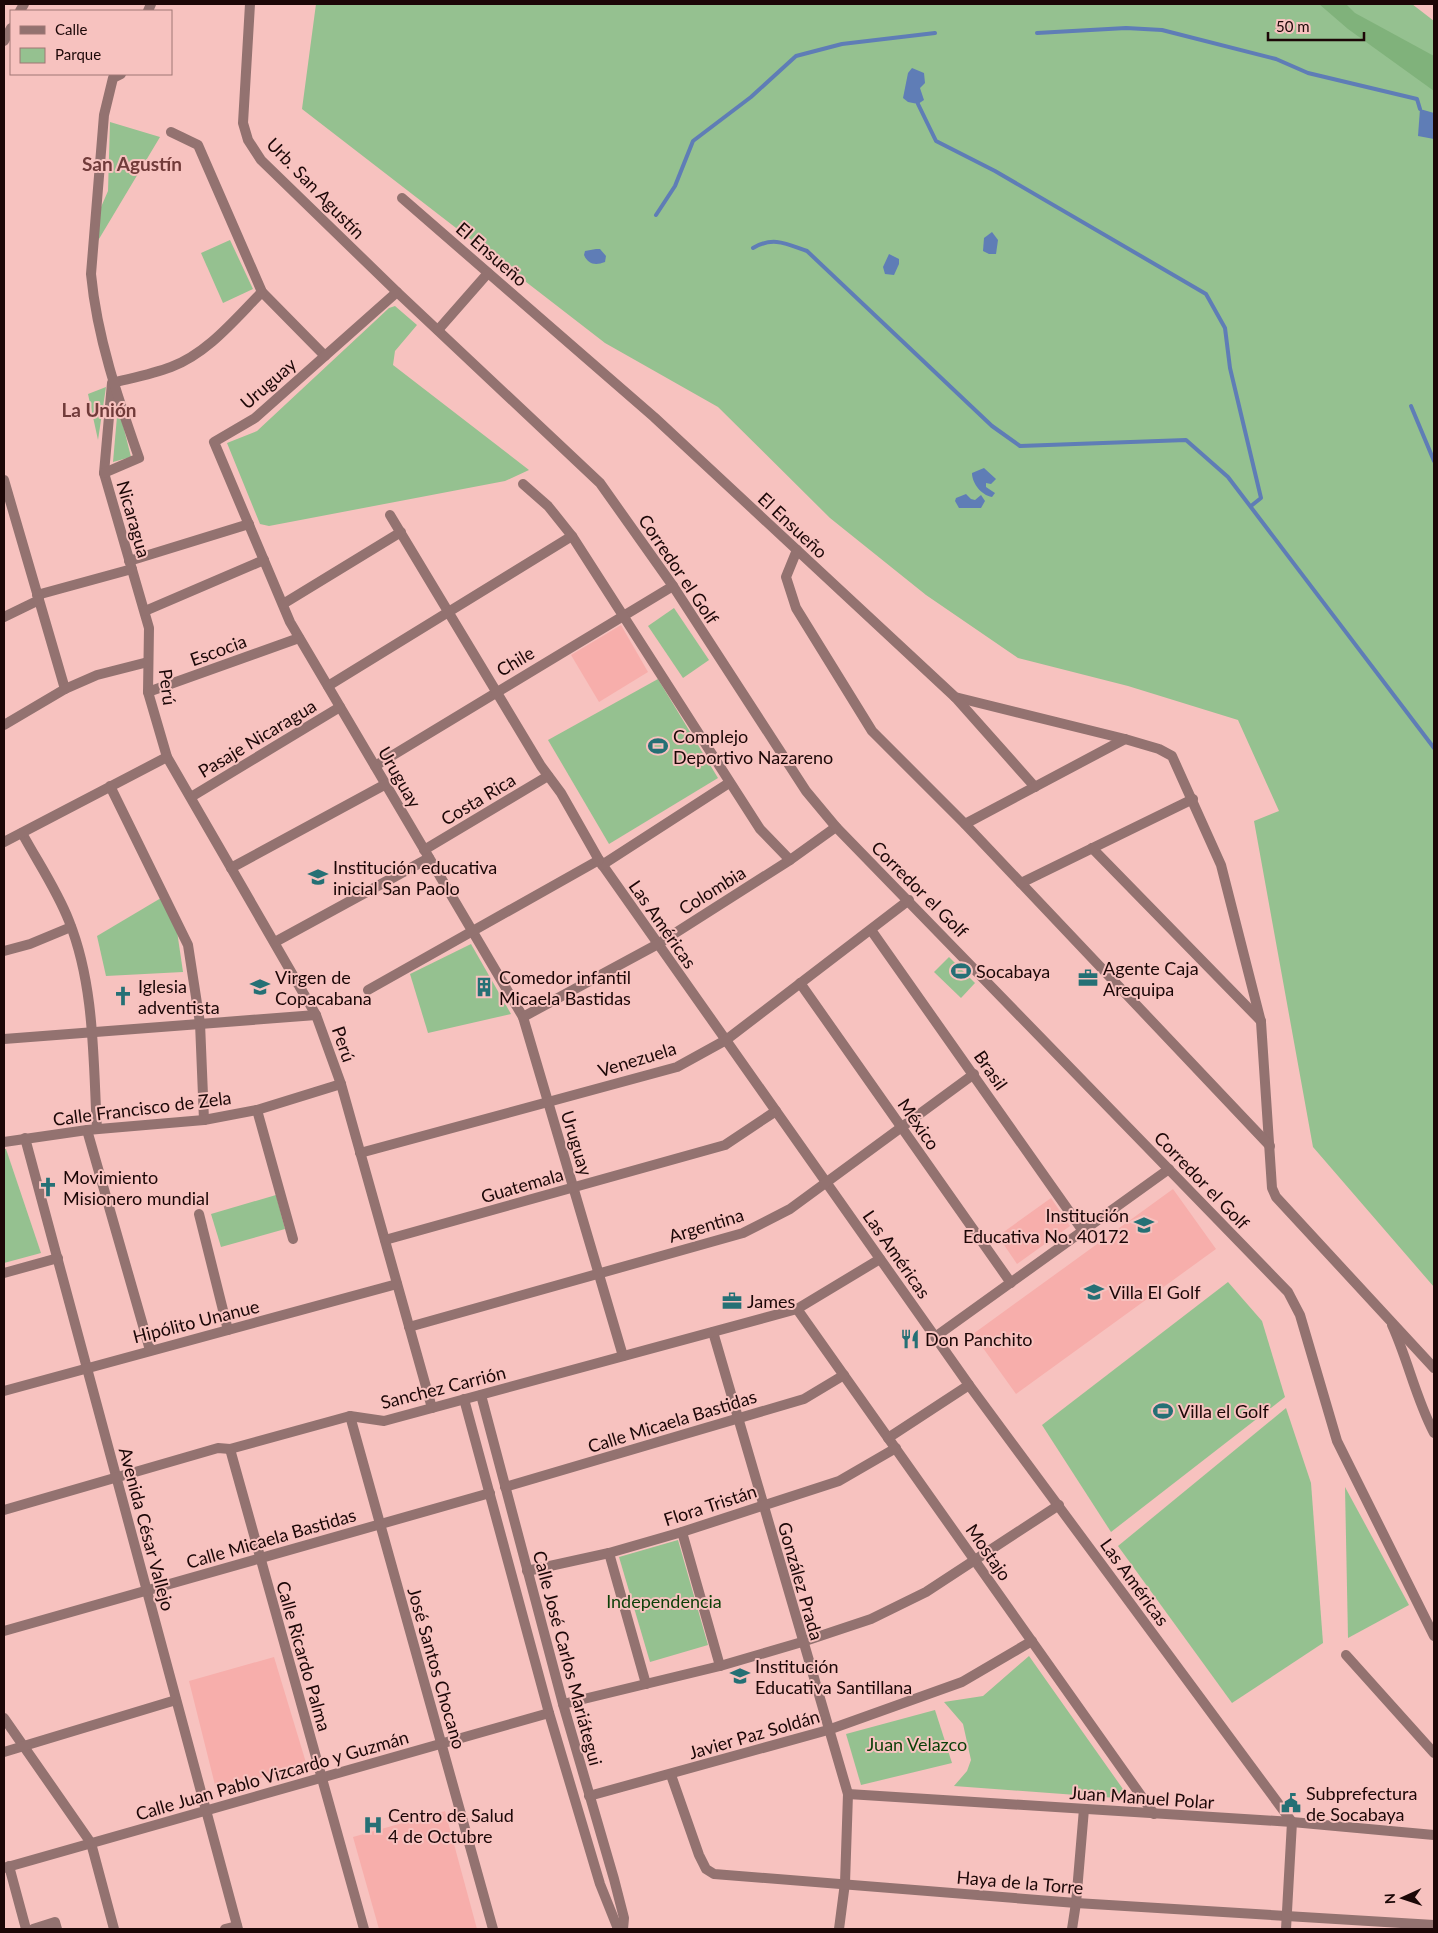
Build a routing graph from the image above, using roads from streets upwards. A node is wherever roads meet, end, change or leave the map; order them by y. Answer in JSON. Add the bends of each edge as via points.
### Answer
{"nodes":[{"id":1,"x":250,"y":4,"type":"edge"},
{"id":2,"x":10,"y":30,"type":"edge"},
{"id":3,"x":4,"y":41,"type":"edge"},
{"id":4,"x":118,"y":75,"type":"edge"},
{"id":5,"x":171,"y":132,"type":"dead end"},
{"id":6,"x":402,"y":198,"type":"dead end"},
{"id":7,"x":488,"y":273,"type":"junction"},
{"id":8,"x":262,"y":292,"type":"junction"},
{"id":9,"x":396,"y":292,"type":"junction"},
{"id":10,"x":438,"y":330,"type":"junction"},
{"id":11,"x":325,"y":356,"type":"junction"},
{"id":12,"x":112,"y":383,"type":"junction"},
{"id":13,"x":104,"y":473,"type":"junction"},
{"id":14,"x":4,"y":480,"type":"edge"},
{"id":15,"x":523,"y":484,"type":"dead end"},
{"id":16,"x":6,"y":500,"type":"edge"},
{"id":17,"x":390,"y":515,"type":"dead end"},
{"id":18,"x":249,"y":524,"type":"junction"},
{"id":19,"x":401,"y":532,"type":"junction"},
{"id":20,"x":572,"y":536,"type":"junction"},
{"id":21,"x":796,"y":550,"type":"junction"},
{"id":22,"x":264,"y":560,"type":"junction"},
{"id":23,"x":131,"y":565,"type":"junction"},
{"id":24,"x":673,"y":586,"type":"junction"},
{"id":25,"x":38,"y":597,"type":"junction"},
{"id":26,"x":283,"y":604,"type":"junction"},
{"id":27,"x":145,"y":611,"type":"junction"},
{"id":28,"x":448,"y":612,"type":"junction"},
{"id":29,"x":4,"y":617,"type":"edge"},
{"id":30,"x":622,"y":617,"type":"junction"},
{"id":31,"x":299,"y":638,"type":"junction"},
{"id":32,"x":148,"y":662,"type":"junction"},
{"id":33,"x":328,"y":686,"type":"junction"},
{"id":34,"x":65,"y":689,"type":"junction"},
{"id":35,"x":148,"y":692,"type":"junction"},
{"id":36,"x":496,"y":692,"type":"junction"},
{"id":37,"x":955,"y":697,"type":"junction"},
{"id":38,"x":340,"y":707,"type":"junction"},
{"id":39,"x":4,"y":725,"type":"edge"},
{"id":40,"x":1125,"y":739,"type":"junction"},
{"id":41,"x":167,"y":757,"type":"junction"},
{"id":42,"x":375,"y":766,"type":"junction"},
{"id":43,"x":548,"y":776,"type":"junction"},
{"id":44,"x":729,"y":783,"type":"junction"},
{"id":45,"x":386,"y":784,"type":"junction"},
{"id":46,"x":110,"y":786,"type":"junction"},
{"id":47,"x":1035,"y":787,"type":"junction"},
{"id":48,"x":191,"y":797,"type":"junction"},
{"id":49,"x":1193,"y":799,"type":"junction"},
{"id":50,"x":965,"y":824,"type":"junction"},
{"id":51,"x":836,"y":827,"type":"junction"},
{"id":52,"x":22,"y":833,"type":"junction"},
{"id":53,"x":4,"y":842,"type":"edge"},
{"id":54,"x":1092,"y":848,"type":"junction"},
{"id":55,"x":427,"y":854,"type":"junction"},
{"id":56,"x":790,"y":860,"type":"junction"},
{"id":57,"x":601,"y":863,"type":"junction"},
{"id":58,"x":231,"y":868,"type":"junction"},
{"id":59,"x":1021,"y":883,"type":"junction"},
{"id":60,"x":909,"y":900,"type":"junction"},
{"id":61,"x":71,"y":927,"type":"junction"},
{"id":62,"x":871,"y":930,"type":"junction"},
{"id":63,"x":472,"y":931,"type":"junction"},
{"id":64,"x":275,"y":942,"type":"junction"},
{"id":65,"x":658,"y":944,"type":"junction"},
{"id":66,"x":4,"y":951,"type":"edge"},
{"id":67,"x":800,"y":983,"type":"junction"},
{"id":68,"x":368,"y":990,"type":"dead end"},
{"id":69,"x":316,"y":1015,"type":"junction"},
{"id":70,"x":523,"y":1017,"type":"junction"},
{"id":71,"x":1262,"y":1022,"type":"junction"},
{"id":72,"x":200,"y":1023,"type":"junction"},
{"id":73,"x":91,"y":1032,"type":"junction"},
{"id":74,"x":4,"y":1039,"type":"edge"},
{"id":75,"x":726,"y":1040,"type":"junction"},
{"id":76,"x":974,"y":1074,"type":"junction"},
{"id":77,"x":341,"y":1084,"type":"junction"},
{"id":78,"x":548,"y":1102,"type":"junction"},
{"id":79,"x":257,"y":1110,"type":"junction"},
{"id":80,"x":776,"y":1111,"type":"junction"},
{"id":81,"x":204,"y":1120,"type":"junction"},
{"id":82,"x":901,"y":1128,"type":"junction"},
{"id":83,"x":92,"y":1129,"type":"junction"},
{"id":84,"x":25,"y":1138,"type":"junction"},
{"id":85,"x":4,"y":1142,"type":"edge"},
{"id":86,"x":1270,"y":1146,"type":"junction"},
{"id":87,"x":360,"y":1153,"type":"junction"},
{"id":88,"x":1169,"y":1169,"type":"junction"},
{"id":89,"x":827,"y":1183,"type":"junction"},
{"id":90,"x":573,"y":1187,"type":"junction"},
{"id":91,"x":199,"y":1214,"type":"dead end"},
{"id":92,"x":1083,"y":1231,"type":"junction"},
{"id":93,"x":293,"y":1239,"type":"dead end"},
{"id":94,"x":385,"y":1240,"type":"junction"},
{"id":95,"x":58,"y":1258,"type":"junction"},
{"id":96,"x":880,"y":1259,"type":"junction"},
{"id":97,"x":4,"y":1272,"type":"edge"},
{"id":98,"x":599,"y":1273,"type":"junction"},
{"id":99,"x":1010,"y":1283,"type":"junction"},
{"id":100,"x":397,"y":1284,"type":"junction"},
{"id":101,"x":797,"y":1309,"type":"junction"},
{"id":102,"x":1387,"y":1315,"type":"junction"},
{"id":103,"x":409,"y":1327,"type":"junction"},
{"id":104,"x":228,"y":1330,"type":"junction"},
{"id":105,"x":713,"y":1332,"type":"junction"},
{"id":106,"x":935,"y":1337,"type":"junction"},
{"id":107,"x":150,"y":1350,"type":"junction"},
{"id":108,"x":624,"y":1356,"type":"junction"},
{"id":109,"x":87,"y":1367,"type":"junction"},
{"id":110,"x":1434,"y":1368,"type":"edge"},
{"id":111,"x":844,"y":1375,"type":"junction"},
{"id":112,"x":969,"y":1385,"type":"junction"},
{"id":113,"x":4,"y":1391,"type":"edge"},
{"id":114,"x":481,"y":1395,"type":"junction"},
{"id":115,"x":464,"y":1399,"type":"junction"},
{"id":116,"x":432,"y":1408,"type":"junction"},
{"id":117,"x":350,"y":1416,"type":"junction"},
{"id":118,"x":738,"y":1418,"type":"junction"},
{"id":119,"x":1434,"y":1433,"type":"edge"},
{"id":120,"x":888,"y":1438,"type":"junction"},
{"id":121,"x":896,"y":1448,"type":"junction"},
{"id":122,"x":230,"y":1449,"type":"junction"},
{"id":123,"x":117,"y":1479,"type":"junction"},
{"id":124,"x":505,"y":1487,"type":"junction"},
{"id":125,"x":490,"y":1493,"type":"junction"},
{"id":126,"x":763,"y":1505,"type":"junction"},
{"id":127,"x":1059,"y":1505,"type":"junction"},
{"id":128,"x":4,"y":1510,"type":"edge"},
{"id":129,"x":380,"y":1524,"type":"junction"},
{"id":130,"x":682,"y":1532,"type":"junction"},
{"id":131,"x":609,"y":1553,"type":"junction"},
{"id":132,"x":260,"y":1558,"type":"junction"},
{"id":133,"x":975,"y":1561,"type":"junction"},
{"id":134,"x":527,"y":1570,"type":"junction"},
{"id":135,"x":147,"y":1590,"type":"junction"},
{"id":136,"x":4,"y":1631,"type":"edge"},
{"id":137,"x":1434,"y":1636,"type":"edge"},
{"id":138,"x":1032,"y":1641,"type":"junction"},
{"id":139,"x":802,"y":1642,"type":"junction"},
{"id":140,"x":1346,"y":1655,"type":"dead end"},
{"id":141,"x":720,"y":1666,"type":"junction"},
{"id":142,"x":646,"y":1684,"type":"junction"},
{"id":143,"x":176,"y":1700,"type":"junction"},
{"id":144,"x":563,"y":1704,"type":"junction"},
{"id":145,"x":549,"y":1713,"type":"junction"},
{"id":146,"x":4,"y":1718,"type":"edge"},
{"id":147,"x":828,"y":1730,"type":"junction"},
{"id":148,"x":441,"y":1744,"type":"junction"},
{"id":149,"x":26,"y":1747,"type":"junction"},
{"id":150,"x":4,"y":1752,"type":"edge"},
{"id":151,"x":1434,"y":1753,"type":"edge"},
{"id":152,"x":671,"y":1775,"type":"junction"},
{"id":153,"x":321,"y":1777,"type":"junction"},
{"id":154,"x":848,"y":1794,"type":"junction"},
{"id":155,"x":589,"y":1796,"type":"junction"},
{"id":156,"x":1084,"y":1809,"type":"junction"},
{"id":157,"x":206,"y":1810,"type":"junction"},
{"id":158,"x":1154,"y":1814,"type":"junction"},
{"id":159,"x":1292,"y":1822,"type":"junction"},
{"id":160,"x":1434,"y":1835,"type":"edge"},
{"id":161,"x":91,"y":1843,"type":"junction"},
{"id":162,"x":6,"y":1867,"type":"edge"},
{"id":163,"x":845,"y":1883,"type":"junction"},
{"id":164,"x":1076,"y":1903,"type":"junction"},
{"id":165,"x":1287,"y":1915,"type":"junction"},
{"id":166,"x":1434,"y":1924,"type":"edge"},
{"id":167,"x":237,"y":1928,"type":"edge"},
{"id":168,"x":26,"y":1929,"type":"edge"},
{"id":169,"x":34,"y":1929,"type":"edge"},
{"id":170,"x":57,"y":1929,"type":"edge"},
{"id":171,"x":114,"y":1929,"type":"edge"},
{"id":172,"x":224,"y":1929,"type":"edge"},
{"id":173,"x":364,"y":1929,"type":"edge"},
{"id":174,"x":493,"y":1929,"type":"edge"},
{"id":175,"x":618,"y":1929,"type":"edge"},
{"id":176,"x":623,"y":1929,"type":"edge"},
{"id":177,"x":839,"y":1929,"type":"edge"},
{"id":178,"x":1072,"y":1929,"type":"edge"},
{"id":179,"x":1286,"y":1929,"type":"edge"}],
"edges":[{"from":1,"to":9,"type":"street","name":"Urb. San Agustín","via":[[243,123],[248,140],[262,160]]},
{"from":2,"to":3,"type":"street"},
{"from":4,"to":12,"type":"street","via":[[113,78],[104,115],[91,274],[93,299]]},
{"from":5,"to":8,"type":"street","via":[[198,146]]},
{"from":6,"to":7,"type":"street","name":"El Ensueño"},
{"from":7,"to":10,"type":"street"},
{"from":7,"to":21,"type":"street","name":"El Ensueño","via":[[654,417]]},
{"from":8,"to":11,"type":"street"},
{"from":8,"to":12,"type":"street","via":[[210,344],[172,367]]},
{"from":9,"to":10,"type":"street","name":"Corredor el Golf"},
{"from":9,"to":11,"type":"street","name":"Uruguay"},
{"from":10,"to":24,"type":"street","name":"Corredor el Golf","via":[[600,483]]},
{"from":11,"to":18,"type":"street","name":"Uruguay","via":[[255,418],[214,442]]},
{"from":12,"to":13,"type":"street","name":"Nicaragua"},
{"from":12,"to":13,"type":"street","via":[[139,458]]},
{"from":13,"to":23,"type":"street","name":"Nicaragua"},
{"from":14,"to":16,"type":"street"},
{"from":15,"to":20,"type":"street","via":[[548,506]]},
{"from":16,"to":25,"type":"street"},
{"from":17,"to":19,"type":"street","name":"Las Américas"},
{"from":18,"to":22,"type":"street","name":"Uruguay"},
{"from":18,"to":23,"type":"street"},
{"from":19,"to":26,"type":"street"},
{"from":19,"to":28,"type":"street","name":"Las Américas"},
{"from":20,"to":28,"type":"street"},
{"from":20,"to":30,"type":"street"},
{"from":21,"to":37,"type":"street","name":"El Ensueño"},
{"from":21,"to":50,"type":"street","via":[[786,577],[796,608],[872,731]]},
{"from":22,"to":26,"type":"street","name":"Uruguay"},
{"from":22,"to":27,"type":"street"},
{"from":23,"to":25,"type":"street"},
{"from":23,"to":27,"type":"street","name":"Nicaragua"},
{"from":24,"to":30,"type":"street","name":"Chile"},
{"from":24,"to":51,"type":"street","name":"Corredor el Golf","via":[[806,791]]},
{"from":25,"to":29,"type":"street"},
{"from":25,"to":34,"type":"street"},
{"from":26,"to":31,"type":"street","name":"Uruguay"},
{"from":27,"to":32,"type":"street","name":"Nicaragua","via":[[149,628]]},
{"from":28,"to":33,"type":"street"},
{"from":28,"to":36,"type":"street","name":"Las Américas"},
{"from":30,"to":36,"type":"street","name":"Chile"},
{"from":30,"to":44,"type":"street"},
{"from":31,"to":33,"type":"street","name":"Uruguay"},
{"from":31,"to":35,"type":"street","name":"Escocia"},
{"from":32,"to":34,"type":"street"},
{"from":32,"to":35,"type":"street","name":"Perú"},
{"from":33,"to":38,"type":"street","name":"Uruguay"},
{"from":34,"to":39,"type":"street"},
{"from":35,"to":41,"type":"street","name":"Perú"},
{"from":36,"to":42,"type":"street","name":"Chile"},
{"from":36,"to":43,"type":"street","name":"Las Américas"},
{"from":37,"to":40,"type":"street","name":"El Ensueño"},
{"from":37,"to":47,"type":"street"},
{"from":38,"to":42,"type":"street","name":"Uruguay"},
{"from":38,"to":48,"type":"street","name":"Pasaje Nicaragua"},
{"from":40,"to":47,"type":"street"},
{"from":40,"to":49,"type":"street","name":"El Ensueño","via":[[1172,756]]},
{"from":41,"to":46,"type":"street"},
{"from":41,"to":48,"type":"street","name":"Perú"},
{"from":42,"to":45,"type":"street","name":"Uruguay"},
{"from":43,"to":55,"type":"street","name":"Costa Rica"},
{"from":43,"to":57,"type":"street","name":"Las Américas"},
{"from":44,"to":56,"type":"street","via":[[760,830]]},
{"from":44,"to":57,"type":"street"},
{"from":45,"to":55,"type":"street","name":"Uruguay"},
{"from":45,"to":58,"type":"street"},
{"from":46,"to":52,"type":"street"},
{"from":46,"to":72,"type":"street","via":[[188,945]]},
{"from":47,"to":50,"type":"street"},
{"from":48,"to":58,"type":"street","name":"Perú"},
{"from":49,"to":54,"type":"street"},
{"from":49,"to":71,"type":"street","name":"El Ensueño","via":[[1221,865]]},
{"from":50,"to":59,"type":"street"},
{"from":51,"to":56,"type":"street","name":"Colombia"},
{"from":51,"to":60,"type":"street","name":"Corredor el Golf"},
{"from":52,"to":53,"type":"street"},
{"from":52,"to":61,"type":"street"},
{"from":54,"to":59,"type":"street"},
{"from":54,"to":71,"type":"street"},
{"from":55,"to":63,"type":"street","name":"Uruguay"},
{"from":55,"to":64,"type":"street","name":"Costa Rica"},
{"from":56,"to":65,"type":"street","name":"Colombia"},
{"from":57,"to":63,"type":"street"},
{"from":57,"to":65,"type":"street","name":"Las Américas"},
{"from":58,"to":64,"type":"street","name":"Perú"},
{"from":59,"to":86,"type":"street"},
{"from":60,"to":62,"type":"street","name":"Venezuela"},
{"from":60,"to":88,"type":"street","name":"Corredor el Golf"},
{"from":61,"to":66,"type":"street"},
{"from":61,"to":73,"type":"street","via":[[82,962]]},
{"from":62,"to":67,"type":"street","name":"Venezuela"},
{"from":62,"to":76,"type":"street","name":"Brasil"},
{"from":63,"to":68,"type":"street"},
{"from":63,"to":70,"type":"street","name":"Uruguay"},
{"from":64,"to":69,"type":"street","name":"Perú"},
{"from":65,"to":70,"type":"street","name":"Colombia"},
{"from":65,"to":75,"type":"street","name":"Las Américas"},
{"from":67,"to":75,"type":"street","name":"Venezuela"},
{"from":67,"to":82,"type":"street","name":"México"},
{"from":69,"to":72,"type":"street"},
{"from":69,"to":77,"type":"street","name":"Perú"},
{"from":70,"to":78,"type":"street","name":"Uruguay"},
{"from":71,"to":86,"type":"street","name":"El Ensueño"},
{"from":72,"to":73,"type":"street"},
{"from":72,"to":81,"type":"street"},
{"from":73,"to":74,"type":"street"},
{"from":73,"to":83,"type":"street"},
{"from":75,"to":78,"type":"street","name":"Venezuela","via":[[677,1067]]},
{"from":75,"to":80,"type":"street","name":"Las Américas"},
{"from":76,"to":82,"type":"street","name":"Argentina"},
{"from":76,"to":92,"type":"street","name":"Brasil"},
{"from":77,"to":79,"type":"street","name":"Calle Francisco de Zela"},
{"from":77,"to":87,"type":"street","name":"Perú"},
{"from":78,"to":87,"type":"street","name":"Venezuela"},
{"from":78,"to":90,"type":"street","name":"Uruguay"},
{"from":79,"to":81,"type":"street","name":"Calle Francisco de Zela"},
{"from":79,"to":93,"type":"street"},
{"from":80,"to":89,"type":"street","name":"Las Américas"},
{"from":80,"to":90,"type":"street","name":"Guatemala","via":[[725,1144]]},
{"from":81,"to":83,"type":"street","name":"Calle Francisco de Zela"},
{"from":82,"to":89,"type":"street","name":"Argentina"},
{"from":82,"to":99,"type":"street","name":"México"},
{"from":83,"to":84,"type":"street","name":"Calle Francisco de Zela"},
{"from":83,"to":107,"type":"street"},
{"from":84,"to":85,"type":"street","name":"Calle Francisco de Zela"},
{"from":84,"to":95,"type":"street","name":"Avenida César Vallejo"},
{"from":86,"to":102,"type":"street","name":"El Ensueño","via":[[1272,1188],[1276,1197]]},
{"from":87,"to":94,"type":"street","name":"Perú"},
{"from":88,"to":92,"type":"street"},
{"from":88,"to":137,"type":"street","name":"Corredor el Golf","via":[[1288,1292],[1300,1315],[1337,1441]]},
{"from":89,"to":96,"type":"street","name":"Las Américas"},
{"from":89,"to":98,"type":"street","name":"Argentina","via":[[790,1209],[743,1233]]},
{"from":90,"to":94,"type":"street","name":"Guatemala"},
{"from":90,"to":98,"type":"street","name":"Uruguay"},
{"from":91,"to":104,"type":"street"},
{"from":92,"to":99,"type":"street"},
{"from":94,"to":100,"type":"street","name":"Perú"},
{"from":95,"to":97,"type":"street"},
{"from":95,"to":109,"type":"street","name":"Avenida César Vallejo"},
{"from":96,"to":101,"type":"street","name":"Sanchez Carrión"},
{"from":96,"to":106,"type":"street","name":"Las Américas"},
{"from":98,"to":103,"type":"street","name":"Argentina"},
{"from":98,"to":108,"type":"street","name":"Uruguay"},
{"from":99,"to":106,"type":"street"},
{"from":100,"to":103,"type":"street","name":"Perú"},
{"from":100,"to":104,"type":"street","name":"Hipólito Unanue"},
{"from":101,"to":105,"type":"street","name":"Sanchez Carrión"},
{"from":101,"to":111,"type":"street","name":"Mostajo"},
{"from":102,"to":110,"type":"street","name":"El Ensueño"},
{"from":102,"to":119,"type":"street"},
{"from":103,"to":116,"type":"street","name":"Perú"},
{"from":104,"to":107,"type":"street","name":"Hipólito Unanue"},
{"from":105,"to":108,"type":"street","name":"Sanchez Carrión"},
{"from":105,"to":118,"type":"street","name":"González Prada"},
{"from":106,"to":112,"type":"street","name":"Las Américas"},
{"from":107,"to":109,"type":"street","name":"Hipólito Unanue"},
{"from":108,"to":114,"type":"street","name":"Sanchez Carrión"},
{"from":109,"to":113,"type":"street","name":"Hipólito Unanue"},
{"from":109,"to":123,"type":"street","name":"Avenida César Vallejo"},
{"from":111,"to":118,"type":"street","name":"Calle Micaela Bastidas","via":[[804,1399]]},
{"from":111,"to":120,"type":"street","name":"Mostajo"},
{"from":112,"to":120,"type":"street"},
{"from":112,"to":127,"type":"street","name":"Las Américas"},
{"from":114,"to":115,"type":"street","name":"Sanchez Carrión"},
{"from":114,"to":124,"type":"street","name":"Calle José Carlos Mariátegui"},
{"from":115,"to":116,"type":"street","name":"Sanchez Carrión"},
{"from":115,"to":125,"type":"street","name":"Calle José Carlos Mariátegui"},
{"from":116,"to":117,"type":"street","name":"Sanchez Carrión","via":[[384,1421]]},
{"from":117,"to":122,"type":"street","name":"Sanchez Carrión"},
{"from":117,"to":129,"type":"street","name":"José Santos Chocano"},
{"from":118,"to":124,"type":"street","name":"Calle Micaela Bastidas"},
{"from":118,"to":126,"type":"street","name":"González Prada"},
{"from":120,"to":121,"type":"street","name":"Mostajo"},
{"from":121,"to":126,"type":"street","name":"Flora Tristán","via":[[839,1481]]},
{"from":121,"to":133,"type":"street","name":"Mostajo"},
{"from":122,"to":123,"type":"street","name":"Sanchez Carrión","via":[[218,1448]]},
{"from":122,"to":132,"type":"street","name":"Calle Ricardo Palma"},
{"from":123,"to":128,"type":"street","name":"Sanchez Carrión"},
{"from":123,"to":135,"type":"street","name":"Avenida César Vallejo"},
{"from":124,"to":134,"type":"street","name":"Calle José Carlos Mariátegui"},
{"from":125,"to":129,"type":"street","name":"Calle Micaela Bastidas"},
{"from":125,"to":145,"type":"street","name":"Calle José Carlos Mariátegui"},
{"from":126,"to":130,"type":"street","name":"Flora Tristán"},
{"from":126,"to":139,"type":"street","name":"González Prada"},
{"from":127,"to":133,"type":"street"},
{"from":127,"to":159,"type":"street","name":"Las Américas"},
{"from":129,"to":132,"type":"street","name":"Calle Micaela Bastidas"},
{"from":129,"to":148,"type":"street","name":"José Santos Chocano"},
{"from":130,"to":131,"type":"street","name":"Flora Tristán"},
{"from":130,"to":141,"type":"street"},
{"from":131,"to":134,"type":"street","name":"Flora Tristán"},
{"from":131,"to":142,"type":"street"},
{"from":132,"to":135,"type":"street","name":"Calle Micaela Bastidas"},
{"from":132,"to":153,"type":"street","name":"Calle Ricardo Palma"},
{"from":133,"to":138,"type":"street","name":"Mostajo"},
{"from":133,"to":139,"type":"street","via":[[926,1592],[871,1619]]},
{"from":134,"to":144,"type":"street","name":"Calle José Carlos Mariátegui"},
{"from":135,"to":136,"type":"street","name":"Calle Micaela Bastidas"},
{"from":135,"to":143,"type":"street","name":"Avenida César Vallejo"},
{"from":138,"to":147,"type":"street","name":"Javier Paz Soldán","via":[[962,1682]]},
{"from":138,"to":158,"type":"street","name":"Mostajo"},
{"from":139,"to":141,"type":"street"},
{"from":139,"to":147,"type":"street","name":"González Prada"},
{"from":140,"to":151,"type":"street"},
{"from":141,"to":142,"type":"street"},
{"from":142,"to":144,"type":"street"},
{"from":143,"to":149,"type":"street"},
{"from":143,"to":157,"type":"street","name":"Avenida César Vallejo"},
{"from":144,"to":155,"type":"street","name":"Calle José Carlos Mariátegui"},
{"from":145,"to":148,"type":"street","name":"Calle Juan Pablo Vizcardo y Guzmán"},
{"from":145,"to":175,"type":"street","name":"Calle José Carlos Mariátegui","via":[[600,1884]]},
{"from":146,"to":149,"type":"street"},
{"from":147,"to":152,"type":"street","name":"Javier Paz Soldán"},
{"from":147,"to":154,"type":"street","name":"González Prada"},
{"from":148,"to":153,"type":"street","name":"Calle Juan Pablo Vizcardo y Guzmán"},
{"from":148,"to":174,"type":"street","name":"José Santos Chocano"},
{"from":149,"to":150,"type":"street"},
{"from":149,"to":161,"type":"street"},
{"from":152,"to":155,"type":"street","name":"Javier Paz Soldán"},
{"from":152,"to":163,"type":"street","name":"Haya de la Torre","via":[[706,1869],[714,1874]]},
{"from":153,"to":157,"type":"street","name":"Calle Juan Pablo Vizcardo y Guzmán"},
{"from":153,"to":173,"type":"street","name":"Calle Ricardo Palma"},
{"from":154,"to":156,"type":"street","name":"Juan Manuel Polar"},
{"from":154,"to":163,"type":"street","name":"González Prada"},
{"from":155,"to":176,"type":"street","name":"Calle José Carlos Mariátegui","via":[[624,1918]]},
{"from":156,"to":158,"type":"street","name":"Juan Manuel Polar"},
{"from":156,"to":164,"type":"street"},
{"from":157,"to":161,"type":"street","name":"Calle Juan Pablo Vizcardo y Guzmán"},
{"from":157,"to":167,"type":"street","name":"Avenida César Vallejo"},
{"from":158,"to":159,"type":"street","name":"Juan Manuel Polar"},
{"from":159,"to":160,"type":"street","name":"Juan Manuel Polar"},
{"from":159,"to":165,"type":"street"},
{"from":161,"to":162,"type":"street","name":"Calle Juan Pablo Vizcardo y Guzmán"},
{"from":161,"to":171,"type":"street"},
{"from":162,"to":168,"type":"street"},
{"from":163,"to":164,"type":"street","name":"Haya de la Torre"},
{"from":163,"to":177,"type":"street","name":"González Prada"},
{"from":164,"to":165,"type":"street","name":"Haya de la Torre"},
{"from":164,"to":178,"type":"street"},
{"from":165,"to":166,"type":"street","name":"Haya de la Torre"},
{"from":165,"to":179,"type":"street"},
{"from":167,"to":172,"type":"street"},
{"from":169,"to":170,"type":"street","via":[[55,1922]]}]}
